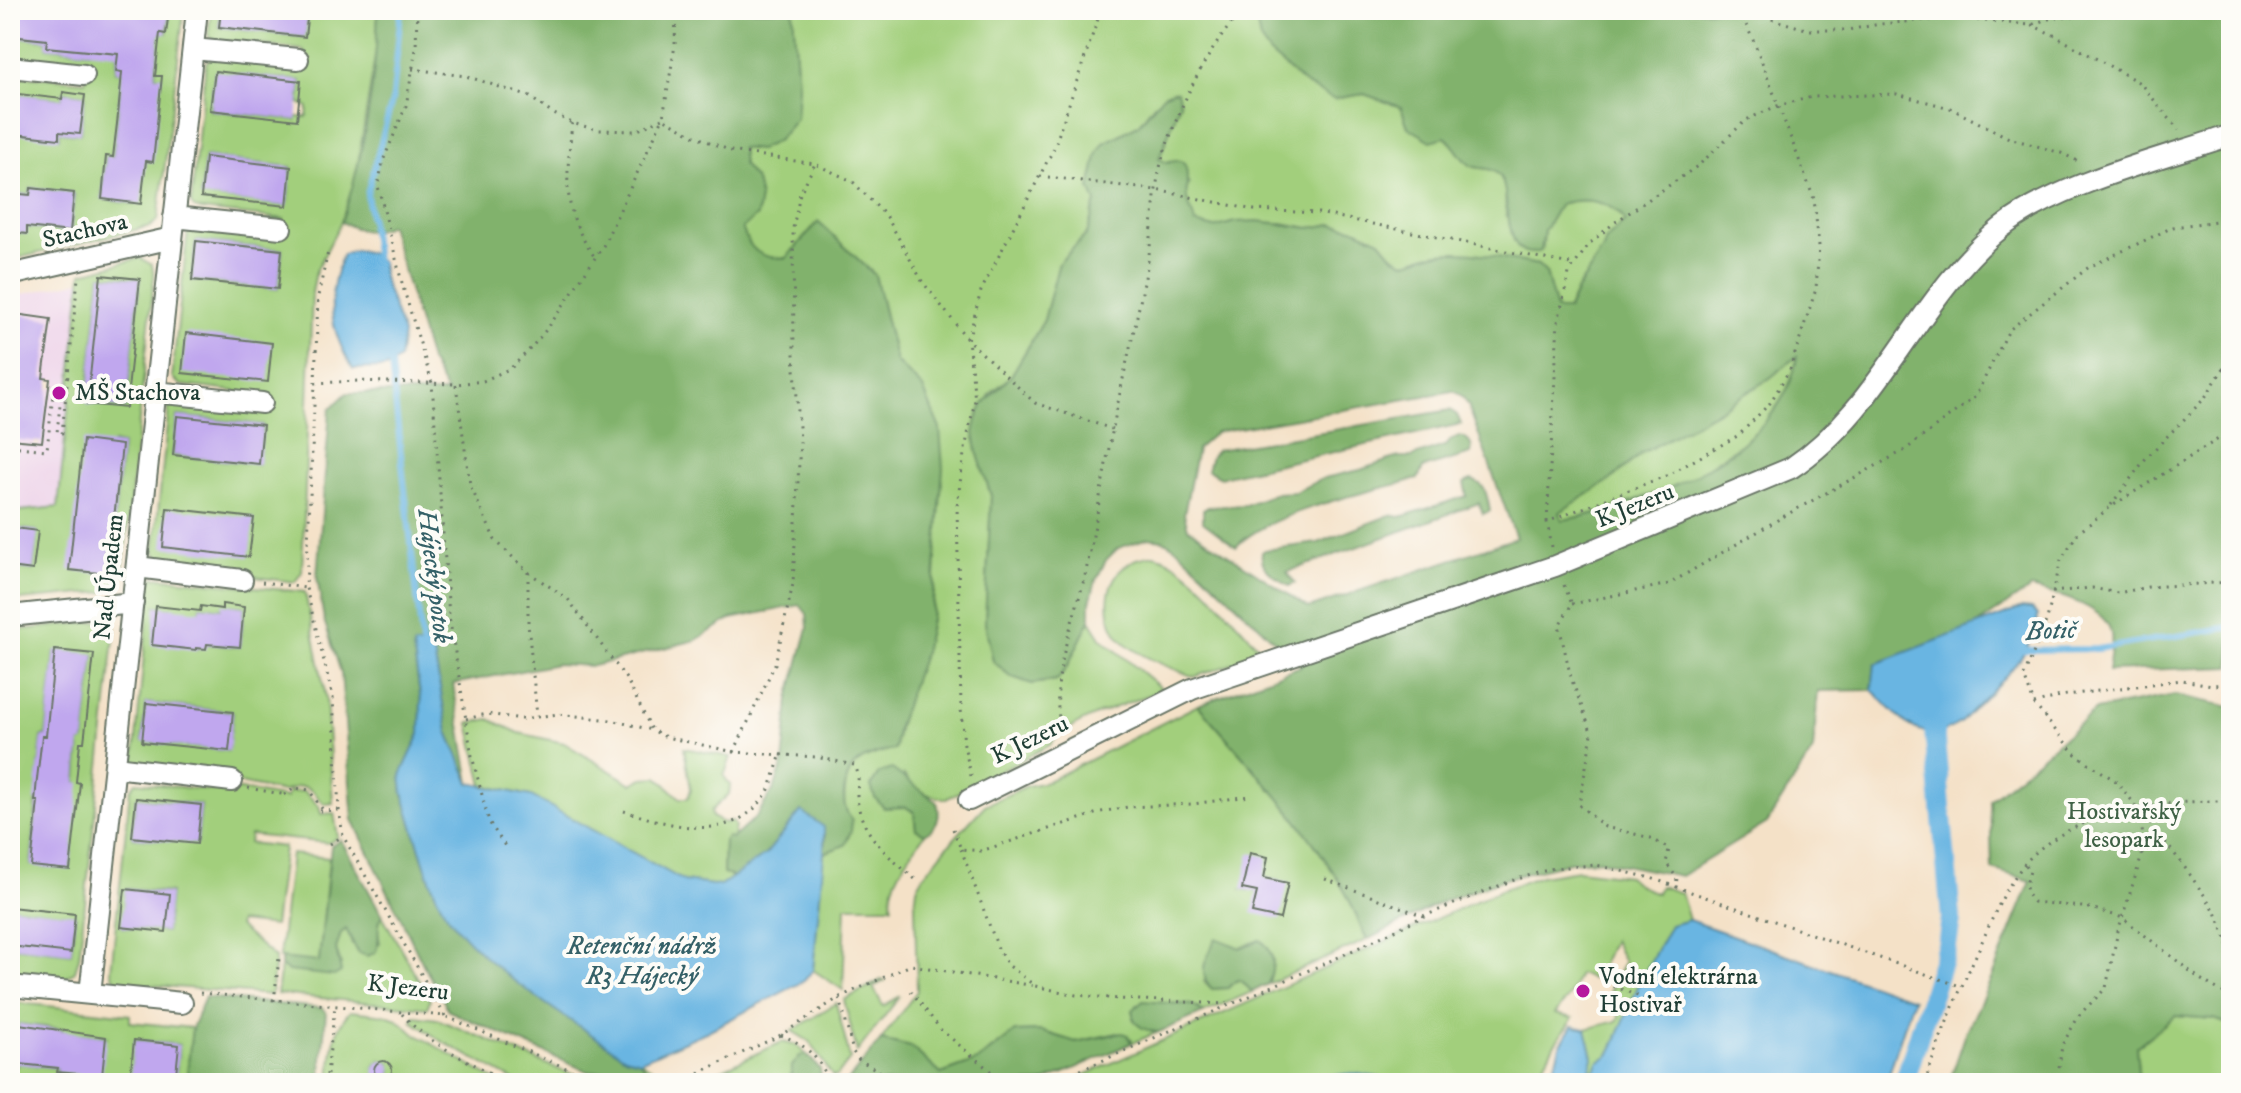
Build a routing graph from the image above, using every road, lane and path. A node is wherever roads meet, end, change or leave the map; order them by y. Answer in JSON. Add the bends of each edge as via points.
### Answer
{"nodes":[{"id":1,"x":197,"y":10,"type":"edge"},
{"id":2,"x":417,"y":10,"type":"edge"},
{"id":3,"x":676,"y":10,"type":"edge"},
{"id":4,"x":1101,"y":10,"type":"edge"},
{"id":5,"x":1242,"y":10,"type":"edge"},
{"id":6,"x":1740,"y":10,"type":"edge"},
{"id":7,"x":2109,"y":10,"type":"edge"},
{"id":8,"x":2031,"y":25,"type":"junction"},
{"id":9,"x":193,"y":49,"type":"junction"},
{"id":10,"x":298,"y":59,"type":"dead end"},
{"id":11,"x":10,"y":67,"type":"edge"},
{"id":12,"x":412,"y":69,"type":"junction"},
{"id":13,"x":84,"y":75,"type":"dead end"},
{"id":14,"x":1777,"y":106,"type":"junction"},
{"id":15,"x":663,"y":118,"type":"junction"},
{"id":16,"x":572,"y":123,"type":"junction"},
{"id":17,"x":2231,"y":135,"type":"edge"},
{"id":18,"x":2201,"y":145,"type":"junction"},
{"id":19,"x":815,"y":164,"type":"junction"},
{"id":20,"x":1040,"y":176,"type":"junction"},
{"id":21,"x":2108,"y":176,"type":"junction"},
{"id":22,"x":1156,"y":190,"type":"junction"},
{"id":23,"x":2231,"y":219,"type":"edge"},
{"id":24,"x":173,"y":227,"type":"junction"},
{"id":25,"x":281,"y":228,"type":"dead end"},
{"id":26,"x":328,"y":252,"type":"dead end"},
{"id":27,"x":595,"y":257,"type":"junction"},
{"id":28,"x":1575,"y":265,"type":"junction"},
{"id":29,"x":10,"y":275,"type":"edge"},
{"id":30,"x":78,"y":281,"type":"dead end"},
{"id":31,"x":968,"y":340,"type":"junction"},
{"id":32,"x":2231,"y":357,"type":"edge"},
{"id":33,"x":315,"y":383,"type":"junction"},
{"id":34,"x":432,"y":383,"type":"junction"},
{"id":35,"x":456,"y":384,"type":"junction"},
{"id":36,"x":155,"y":392,"type":"junction"},
{"id":37,"x":262,"y":403,"type":"dead end"},
{"id":38,"x":1112,"y":429,"type":"junction"},
{"id":39,"x":2231,"y":431,"type":"edge"},
{"id":40,"x":10,"y":446,"type":"edge"},
{"id":41,"x":2109,"y":508,"type":"junction"},
{"id":42,"x":1547,"y":522,"type":"junction"},
{"id":43,"x":1555,"y":566,"type":"junction"},
{"id":44,"x":137,"y":567,"type":"junction"},
{"id":45,"x":528,"y":572,"type":"junction"},
{"id":46,"x":242,"y":580,"type":"joint"},
{"id":47,"x":2231,"y":582,"type":"edge"},
{"id":48,"x":306,"y":588,"type":"junction"},
{"id":49,"x":2052,"y":592,"type":"junction"},
{"id":50,"x":133,"y":603,"type":"junction"},
{"id":51,"x":1572,"y":604,"type":"junction"},
{"id":52,"x":10,"y":616,"type":"edge"},
{"id":53,"x":2231,"y":684,"type":"edge"},
{"id":54,"x":2034,"y":704,"type":"junction"},
{"id":55,"x":537,"y":717,"type":"junction"},
{"id":56,"x":465,"y":719,"type":"junction"},
{"id":57,"x":652,"y":730,"type":"junction"},
{"id":58,"x":1069,"y":750,"type":"junction"},
{"id":59,"x":734,"y":752,"type":"junction"},
{"id":60,"x":780,"y":756,"type":"junction"},
{"id":61,"x":115,"y":767,"type":"junction"},
{"id":62,"x":232,"y":781,"type":"joint"},
{"id":63,"x":1249,"y":796,"type":"dead end"},
{"id":64,"x":969,"y":800,"type":"joint"},
{"id":65,"x":2231,"y":801,"type":"edge"},
{"id":66,"x":2140,"y":808,"type":"junction"},
{"id":67,"x":339,"y":810,"type":"junction"},
{"id":68,"x":624,"y":811,"type":"dead end"},
{"id":69,"x":953,"y":829,"type":"dead end"},
{"id":70,"x":343,"y":836,"type":"junction"},
{"id":71,"x":330,"y":844,"type":"dead end"},
{"id":72,"x":507,"y":849,"type":"dead end"},
{"id":73,"x":961,"y":849,"type":"junction"},
{"id":74,"x":2025,"y":863,"type":"junction"},
{"id":75,"x":915,"y":879,"type":"dead end"},
{"id":76,"x":1325,"y":879,"type":"dead end"},
{"id":77,"x":1679,"y":887,"type":"junction"},
{"id":78,"x":1424,"y":916,"type":"junction"},
{"id":79,"x":2123,"y":918,"type":"junction"},
{"id":80,"x":2231,"y":952,"type":"edge"},
{"id":81,"x":279,"y":958,"type":"dead end"},
{"id":82,"x":1606,"y":983,"type":"dead end"},
{"id":83,"x":10,"y":986,"type":"edge"},
{"id":84,"x":1035,"y":986,"type":"junction"},
{"id":85,"x":1960,"y":986,"type":"junction"},
{"id":86,"x":911,"y":991,"type":"dead end"},
{"id":87,"x":90,"y":994,"type":"junction"},
{"id":88,"x":840,"y":997,"type":"junction"},
{"id":89,"x":2231,"y":997,"type":"edge"},
{"id":90,"x":190,"y":998,"type":"joint"},
{"id":91,"x":274,"y":1001,"type":"junction"},
{"id":92,"x":1650,"y":1001,"type":"dead end"},
{"id":93,"x":1231,"y":1004,"type":"junction"},
{"id":94,"x":335,"y":1006,"type":"junction"},
{"id":95,"x":401,"y":1012,"type":"junction"},
{"id":96,"x":445,"y":1016,"type":"junction"},
{"id":97,"x":781,"y":1035,"type":"junction"},
{"id":98,"x":326,"y":1083,"type":"edge"},
{"id":99,"x":509,"y":1083,"type":"edge"},
{"id":100,"x":614,"y":1083,"type":"edge"},
{"id":101,"x":677,"y":1083,"type":"edge"},
{"id":102,"x":831,"y":1083,"type":"edge"},
{"id":103,"x":899,"y":1083,"type":"edge"},
{"id":104,"x":1005,"y":1083,"type":"edge"},
{"id":105,"x":1051,"y":1083,"type":"edge"},
{"id":106,"x":1925,"y":1083,"type":"edge"},
{"id":107,"x":2057,"y":1083,"type":"edge"}],
"edges":[{"from":1,"to":9,"type":"street","name":"Nad Úpadem"},
{"from":2,"to":12,"type":"path"},
{"from":3,"to":15,"type":"path"},
{"from":4,"to":20,"type":"path"},
{"from":5,"to":22,"type":"path","via":[[1202,63],[1163,157]]},
{"from":6,"to":8,"type":"path","via":[[1809,30],[1953,18]]},
{"from":6,"to":14,"type":"path"},
{"from":7,"to":8,"type":"path"},
{"from":8,"to":18,"type":"path","via":[[2140,83],[2180,131]]},
{"from":9,"to":10,"type":"street"},
{"from":9,"to":24,"type":"street","name":"Nad Úpadem"},
{"from":11,"to":13,"type":"street"},
{"from":12,"to":16,"type":"path","via":[[466,76],[530,97]]},
{"from":12,"to":34,"type":"path","via":[[406,106],[378,186]]},
{"from":14,"to":21,"type":"path","via":[[1812,97],[1897,94],[1950,108],[2009,138],[2061,153]]},
{"from":14,"to":28,"type":"path","via":[[1746,120],[1699,165],[1614,223],[1589,244]]},
{"from":14,"to":42,"type":"path","via":[[1814,199],[1819,246],[1816,289],[1790,369],[1770,403],[1739,435],[1668,475]]},
{"from":15,"to":16,"type":"path","via":[[636,131]]},
{"from":15,"to":19,"type":"path","via":[[731,151]]},
{"from":15,"to":27,"type":"path"},
{"from":16,"to":27,"type":"path","via":[[566,184],[575,220]]},
{"from":17,"to":18,"type":"street","name":"K Jezeru"},
{"from":18,"to":21,"type":"street","name":"K Jezeru"},
{"from":19,"to":31,"type":"path","via":[[852,181],[887,217],[922,281]]},
{"from":19,"to":59,"type":"path","via":[[800,193],[793,228],[800,441],[793,584],[775,664]]},
{"from":20,"to":22,"type":"path"},
{"from":20,"to":31,"type":"path","via":[[981,291]]},
{"from":21,"to":43,"type":"street","name":"K Jezeru","via":[[2025,211],[2000,229],[1950,283],[1859,406],[1810,456],[1763,482]]},
{"from":22,"to":28,"type":"path","via":[[1254,210],[1318,213]]},
{"from":22,"to":38,"type":"path","via":[[1148,264]]},
{"from":23,"to":51,"type":"path","via":[[2173,227],[2089,267],[2009,330],[1975,397],[1905,450],[1669,584]]},
{"from":24,"to":25,"type":"street","name":"Stachova"},
{"from":24,"to":29,"type":"street","name":"Stachova"},
{"from":24,"to":36,"type":"street","name":"Nad Úpadem"},
{"from":26,"to":33,"type":"path","via":[[318,296]]},
{"from":27,"to":35,"type":"path","via":[[550,325],[511,368],[483,381]]},
{"from":28,"to":42,"type":"path","via":[[1558,322]]},
{"from":30,"to":40,"type":"path","via":[[62,433],[57,433],[61,395],[53,394],[47,450]]},
{"from":31,"to":38,"type":"path","via":[[1035,403]]},
{"from":31,"to":64,"type":"path","via":[[975,400],[957,506],[961,709],[972,772]]},
{"from":32,"to":41,"type":"path","via":[[2204,399],[2146,458]]},
{"from":33,"to":34,"type":"path"},
{"from":33,"to":48,"type":"path"},
{"from":34,"to":35,"type":"path"},
{"from":34,"to":56,"type":"path","via":[[449,616]]},
{"from":35,"to":45,"type":"path","via":[[470,485],[495,540]]},
{"from":36,"to":37,"type":"street"},
{"from":36,"to":44,"type":"street","name":"Nad Úpadem"},
{"from":38,"to":58,"type":"path","via":[[1085,576],[1060,674],[1059,713]]},
{"from":39,"to":41,"type":"path"},
{"from":41,"to":49,"type":"path","via":[[2077,534],[2061,560]]},
{"from":42,"to":43,"type":"path"},
{"from":43,"to":51,"type":"path"},
{"from":43,"to":58,"type":"street","name":"K Jezeru","via":[[1192,689]]},
{"from":44,"to":46,"type":"street"},
{"from":44,"to":50,"type":"street","name":"Nad Úpadem"},
{"from":45,"to":55,"type":"path"},
{"from":45,"to":57,"type":"path","via":[[568,599],[627,680]]},
{"from":46,"to":48,"type":"path"},
{"from":47,"to":49,"type":"path","via":[[2118,593],[2092,588]]},
{"from":48,"to":67,"type":"path","via":[[333,698]]},
{"from":49,"to":54,"type":"path","via":[[2024,676]]},
{"from":50,"to":52,"type":"street"},
{"from":50,"to":61,"type":"street","name":"Nad Úpadem"},
{"from":51,"to":77,"type":"path","via":[[1559,625],[1592,734],[1579,805],[1605,827],[1651,838],[1669,849],[1666,863]]},
{"from":53,"to":54,"type":"path","via":[[2182,680]]},
{"from":54,"to":66,"type":"path","via":[[2074,753],[2117,782]]},
{"from":55,"to":56,"type":"path","via":[[495,714]]},
{"from":55,"to":57,"type":"path","via":[[611,720]]},
{"from":56,"to":72,"type":"path","via":[[489,822]]},
{"from":57,"to":59,"type":"path"},
{"from":58,"to":64,"type":"street","name":"K Jezeru"},
{"from":59,"to":60,"type":"path"},
{"from":60,"to":68,"type":"path","via":[[767,792],[740,821],[693,827]]},
{"from":60,"to":75,"type":"path","via":[[854,765],[859,772],[862,824]]},
{"from":61,"to":62,"type":"street"},
{"from":61,"to":87,"type":"street","name":"Nad Úpadem"},
{"from":62,"to":67,"type":"path","via":[[286,795],[295,788],[309,790],[322,810]]},
{"from":63,"to":73,"type":"path","via":[[1128,807],[1009,844],[981,851]]},
{"from":65,"to":66,"type":"path"},
{"from":66,"to":74,"type":"path","via":[[2059,834]]},
{"from":66,"to":79,"type":"path","via":[[2144,849]]},
{"from":66,"to":80,"type":"path","via":[[2216,912]]},
{"from":67,"to":70,"type":"path"},
{"from":69,"to":73,"type":"path"},
{"from":70,"to":71,"type":"path"},
{"from":70,"to":96,"type":"path"},
{"from":73,"to":84,"type":"path","via":[[999,951]]},
{"from":74,"to":79,"type":"path","via":[[2030,871],[2027,896],[2033,902],[2091,908]]},
{"from":74,"to":85,"type":"path"},
{"from":76,"to":78,"type":"path"},
{"from":77,"to":78,"type":"path","via":[[1596,865],[1554,868]]},
{"from":77,"to":85,"type":"path"},
{"from":78,"to":93,"type":"path"},
{"from":79,"to":89,"type":"path"},
{"from":79,"to":107,"type":"path","via":[[2106,988],[2080,1014],[2062,1045]]},
{"from":81,"to":91,"type":"path"},
{"from":82,"to":92,"type":"path"},
{"from":83,"to":87,"type":"street"},
{"from":84,"to":88,"type":"path","via":[[911,965]]},
{"from":84,"to":93,"type":"path","via":[[1119,999]]},
{"from":85,"to":106,"type":"path"},
{"from":86,"to":104,"type":"path","via":[[941,1030]]},
{"from":87,"to":90,"type":"street"},
{"from":88,"to":97,"type":"path"},
{"from":88,"to":103,"type":"path","via":[[853,1052]]},
{"from":90,"to":91,"type":"path","name":"K Jezeru"},
{"from":91,"to":94,"type":"path","name":"K Jezeru"},
{"from":93,"to":105,"type":"path"},
{"from":94,"to":95,"type":"path","name":"K Jezeru"},
{"from":94,"to":98,"type":"path"},
{"from":95,"to":96,"type":"path","name":"K Jezeru"},
{"from":95,"to":99,"type":"path","via":[[431,1038]]},
{"from":96,"to":100,"type":"path","name":"K Jezeru"},
{"from":97,"to":101,"type":"path"},
{"from":97,"to":102,"type":"path","via":[[804,1044]]}]}
